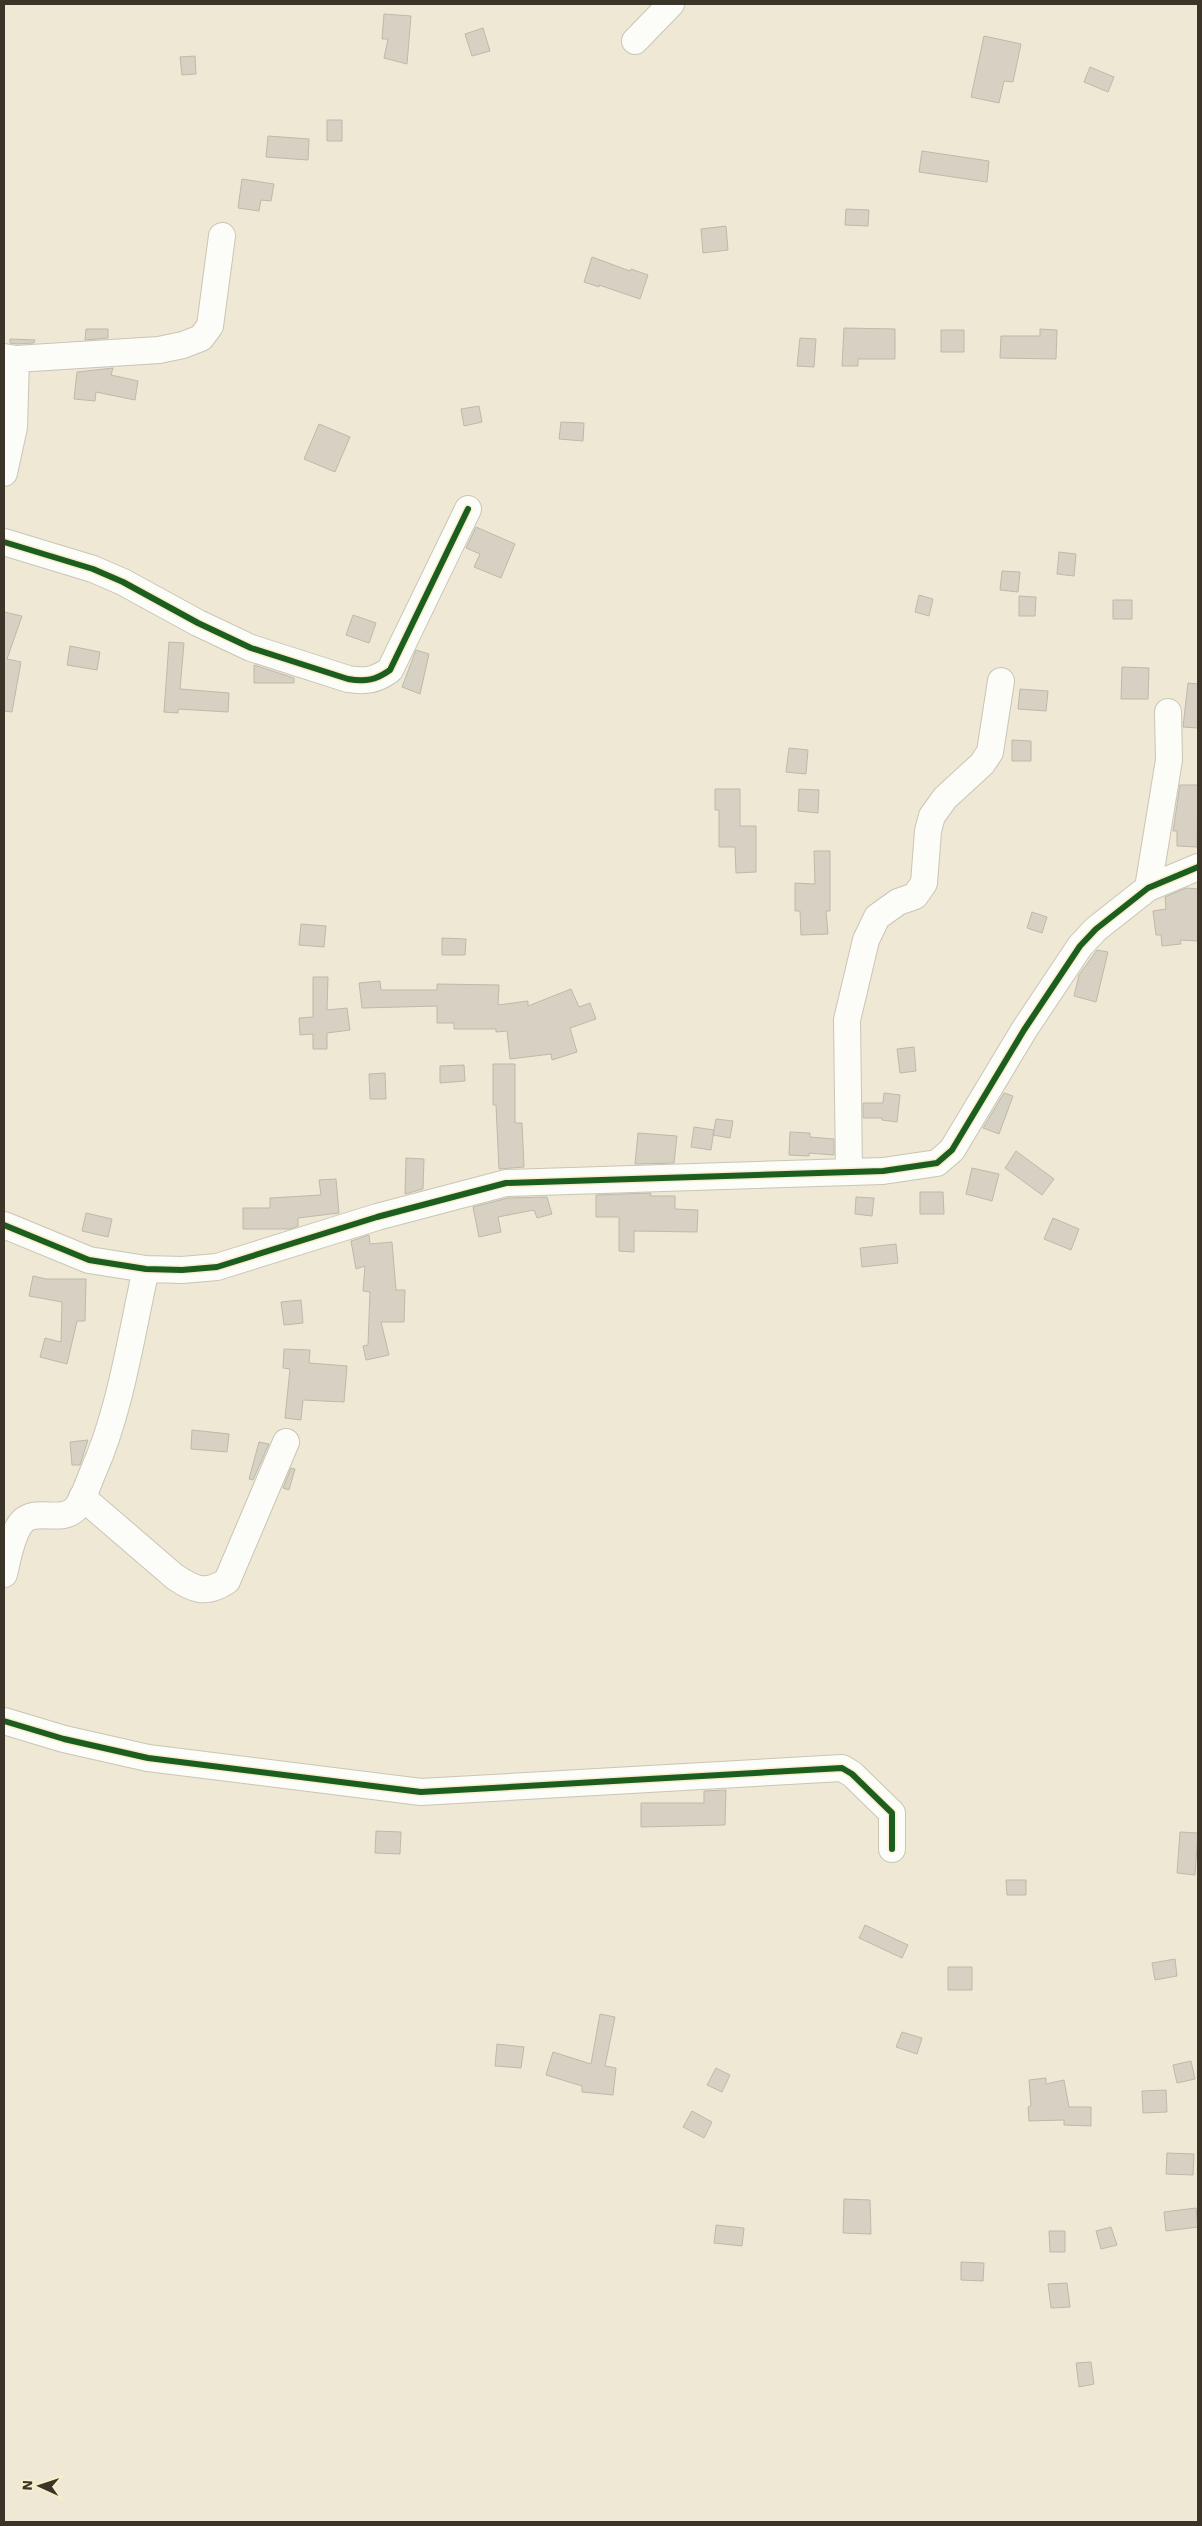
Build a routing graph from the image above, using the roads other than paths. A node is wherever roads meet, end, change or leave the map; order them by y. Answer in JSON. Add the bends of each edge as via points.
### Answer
{"nodes":[{"id":1,"x":671,"y":4,"type":"edge"},
{"id":2,"x":635,"y":41,"type":"dead end"},
{"id":3,"x":222,"y":236,"type":"dead end"},
{"id":4,"x":10,"y":358,"type":"edge"},
{"id":5,"x":4,"y":473,"type":"edge"},
{"id":6,"x":468,"y":509,"type":"dead end"},
{"id":7,"x":4,"y":542,"type":"edge"},
{"id":8,"x":1001,"y":681,"type":"dead end"},
{"id":9,"x":1168,"y":712,"type":"dead end"},
{"id":10,"x":1198,"y":867,"type":"edge"},
{"id":11,"x":1148,"y":888,"type":"junction"},
{"id":12,"x":849,"y":1172,"type":"junction"},
{"id":13,"x":4,"y":1224,"type":"edge"},
{"id":14,"x":146,"y":1269,"type":"junction"},
{"id":15,"x":286,"y":1442,"type":"dead end"},
{"id":16,"x":82,"y":1497,"type":"junction"},
{"id":17,"x":4,"y":1574,"type":"edge"},
{"id":18,"x":4,"y":1721,"type":"edge"},
{"id":19,"x":892,"y":1849,"type":"dead end"}],
"edges":[{"from":1,"to":2,"type":"street"},
{"from":3,"to":4,"type":"street","via":[[210,326],[200,338],[159,350]]},
{"from":4,"to":5,"type":"street","via":[[14,427]]},
{"from":6,"to":7,"type":"street","via":[[390,670],[378,679],[362,681],[250,648],[123,582],[66,560]]},
{"from":8,"to":12,"type":"street","via":[[990,752],[932,816],[924,883],[915,896],[898,902],[876,917],[866,940],[847,1020]]},
{"from":9,"to":11,"type":"street","via":[[1169,760]]},
{"from":10,"to":11,"type":"street"},
{"from":11,"to":12,"type":"street","via":[[1096,929],[1080,946],[1024,1030],[952,1150],[937,1163],[919,1167]]},
{"from":12,"to":14,"type":"street","via":[[506,1183],[377,1217],[217,1267]]},
{"from":13,"to":14,"type":"street","via":[[89,1260]]},
{"from":14,"to":16,"type":"street","via":[[112,1418]]},
{"from":15,"to":16,"type":"street","via":[[227,1581],[211,1589],[190,1586],[175,1577]]},
{"from":16,"to":17,"type":"street","via":[[69,1513],[25,1519],[19,1527]]},
{"from":18,"to":19,"type":"street","via":[[64,1739],[148,1758],[421,1792],[842,1768],[892,1813]]}]}
